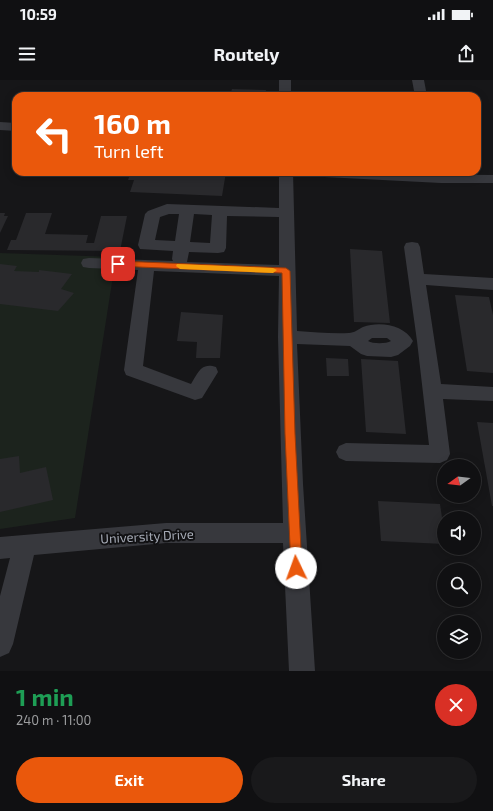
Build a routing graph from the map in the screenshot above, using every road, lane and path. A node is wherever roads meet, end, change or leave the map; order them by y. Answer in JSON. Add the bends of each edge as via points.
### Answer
{"nodes":[{"id":1,"x":275,"y":80,"type":"edge"},
{"id":2,"x":285,"y":80,"type":"edge"},
{"id":3,"x":418,"y":80,"type":"edge"},
{"id":4,"x":285,"y":92,"type":"edge"},
{"id":5,"x":420,"y":92,"type":"edge"},
{"id":6,"x":0,"y":126,"type":"edge"},
{"id":7,"x":12,"y":127,"type":"edge"},
{"id":8,"x":286,"y":176,"type":"edge"},
{"id":9,"x":453,"y":176,"type":"edge"},
{"id":10,"x":493,"y":179,"type":"edge"},
{"id":11,"x":187,"y":209,"type":"junction"},
{"id":12,"x":220,"y":211,"type":"junction"},
{"id":13,"x":286,"y":213,"type":"junction"},
{"id":14,"x":182,"y":247,"type":"junction"},
{"id":15,"x":412,"y":247,"type":"dead end"},
{"id":16,"x":90,"y":263,"type":"dead end"},
{"id":17,"x":147,"y":265,"type":"junction"},
{"id":18,"x":179,"y":266,"type":"junction"},
{"id":19,"x":286,"y":271,"type":"junction"},
{"id":20,"x":417,"y":279,"type":"junction"},
{"id":21,"x":493,"y":284,"type":"edge"},
{"id":22,"x":287,"y":337,"type":"junction"},
{"id":23,"x":426,"y":341,"type":"junction"},
{"id":24,"x":208,"y":372,"type":"dead end"},
{"id":25,"x":432,"y":391,"type":"junction"},
{"id":26,"x":493,"y":394,"type":"edge"},
{"id":27,"x":346,"y":452,"type":"dead end"},
{"id":28,"x":294,"y":533,"type":"junction"},
{"id":29,"x":25,"y":545,"type":"junction"},
{"id":30,"x":0,"y":548,"type":"edge"},
{"id":31,"x":0,"y":644,"type":"edge"},
{"id":32,"x":302,"y":671,"type":"edge"}],
"edges":[{"from":1,"to":2,"type":"street"},
{"from":2,"to":4,"type":"street"},
{"from":3,"to":5,"type":"street"},
{"from":6,"to":7,"type":"street"},
{"from":8,"to":13,"type":"street"},
{"from":9,"to":10,"type":"street"},
{"from":11,"to":12,"type":"street"},
{"from":11,"to":14,"type":"street"},
{"from":11,"to":14,"type":"street","via":[[167,209],[153,214],[146,245]]},
{"from":12,"to":13,"type":"street"},
{"from":12,"to":14,"type":"street","via":[[218,248]]},
{"from":13,"to":19,"type":"street"},
{"from":14,"to":18,"type":"street"},
{"from":15,"to":20,"type":"street"},
{"from":16,"to":17,"type":"street"},
{"from":17,"to":18,"type":"street"},
{"from":17,"to":24,"type":"street","via":[[132,370],[195,393]]},
{"from":18,"to":19,"type":"street"},
{"from":19,"to":22,"type":"street"},
{"from":20,"to":21,"type":"street"},
{"from":20,"to":23,"type":"street"},
{"from":22,"to":23,"type":"street","via":[[354,340],[367,349],[391,350],[404,341]]},
{"from":22,"to":28,"type":"street"},
{"from":23,"to":25,"type":"street"},
{"from":25,"to":26,"type":"street"},
{"from":25,"to":27,"type":"street","via":[[440,454]]},
{"from":28,"to":29,"type":"street","name":"University Drive","via":[[166,533]]},
{"from":28,"to":32,"type":"street"},
{"from":29,"to":30,"type":"street","name":"University Drive"},
{"from":29,"to":31,"type":"street"}]}
